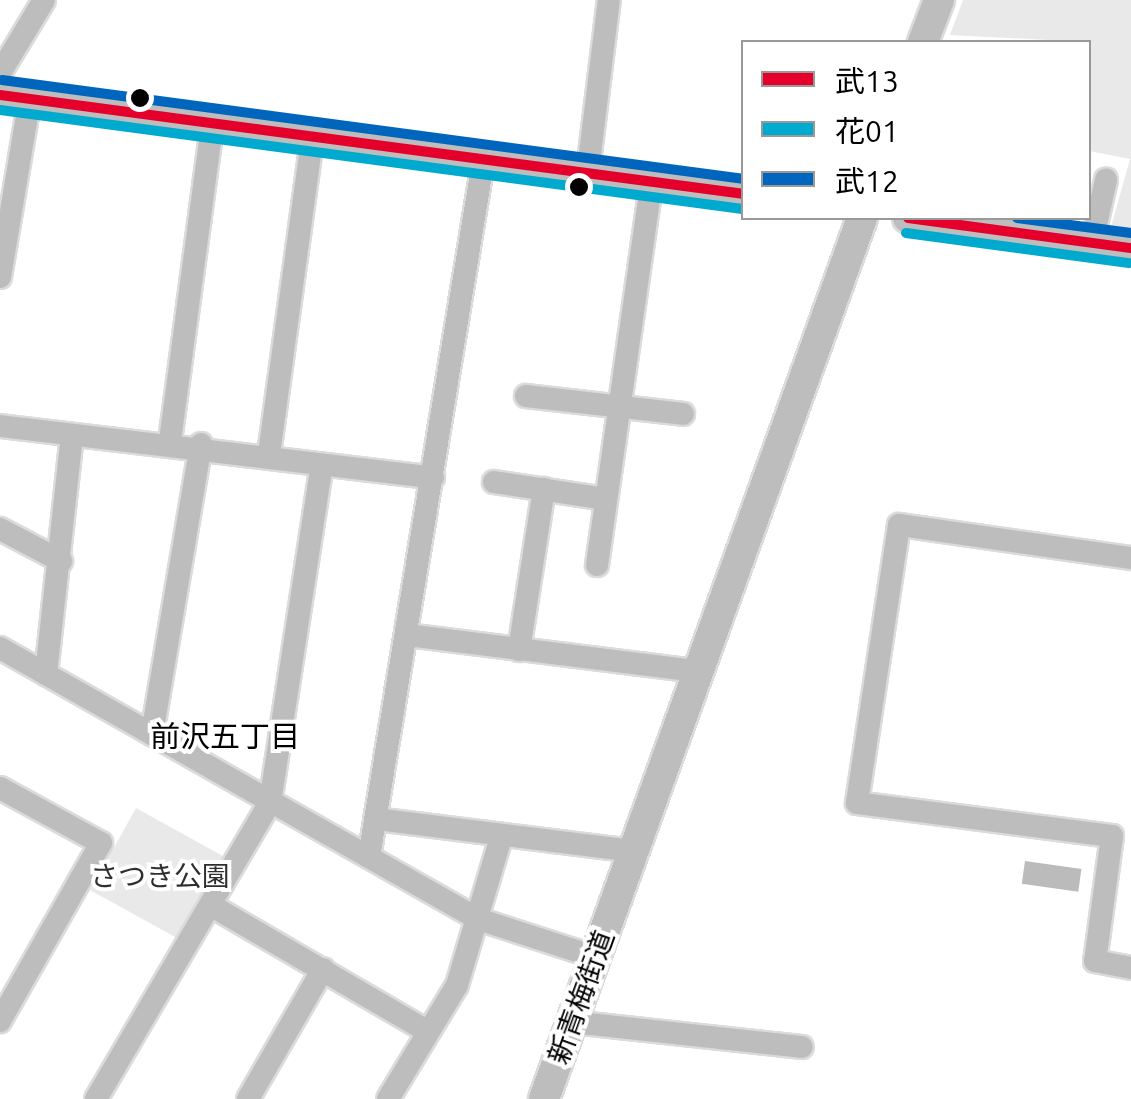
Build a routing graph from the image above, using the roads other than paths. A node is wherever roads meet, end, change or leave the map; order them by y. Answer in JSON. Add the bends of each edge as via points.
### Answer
{"nodes":[{"id":1,"x":44,"y":0,"type":"edge"},
{"id":2,"x":609,"y":0,"type":"edge"},
{"id":3,"x":939,"y":0,"type":"edge"},
{"id":4,"x":924,"y":40,"type":"edge"},
{"id":5,"x":0,"y":73,"type":"edge"},
{"id":6,"x":15,"y":96,"type":"edge"},
{"id":7,"x":213,"y":116,"type":"junction"},
{"id":8,"x":313,"y":132,"type":"junction"},
{"id":9,"x":484,"y":156,"type":"junction"},
{"id":10,"x":588,"y":170,"type":"junction"},
{"id":11,"x":652,"y":180,"type":"junction"},
{"id":12,"x":1106,"y":180,"type":"dead end"},
{"id":13,"x":741,"y":194,"type":"edge"},
{"id":14,"x":861,"y":220,"type":"edge"},
{"id":15,"x":923,"y":220,"type":"edge"},
{"id":16,"x":1092,"y":243,"type":"junction"},
{"id":17,"x":1131,"y":248,"type":"edge"},
{"id":18,"x":0,"y":277,"type":"edge"},
{"id":19,"x":526,"y":396,"type":"dead end"},
{"id":20,"x":620,"y":407,"type":"junction"},
{"id":21,"x":683,"y":414,"type":"dead end"},
{"id":22,"x":0,"y":426,"type":"edge"},
{"id":23,"x":72,"y":435,"type":"junction"},
{"id":24,"x":170,"y":441,"type":"junction"},
{"id":25,"x":201,"y":444,"type":"junction"},
{"id":26,"x":269,"y":454,"type":"junction"},
{"id":27,"x":322,"y":465,"type":"junction"},
{"id":28,"x":434,"y":478,"type":"junction"},
{"id":29,"x":494,"y":482,"type":"dead end"},
{"id":30,"x":544,"y":489,"type":"junction"},
{"id":31,"x":606,"y":499,"type":"junction"},
{"id":32,"x":0,"y":529,"type":"edge"},
{"id":33,"x":1131,"y":558,"type":"edge"},
{"id":34,"x":61,"y":562,"type":"junction"},
{"id":35,"x":597,"y":565,"type":"dead end"},
{"id":36,"x":407,"y":635,"type":"junction"},
{"id":37,"x":0,"y":648,"type":"edge"},
{"id":38,"x":519,"y":650,"type":"junction"},
{"id":39,"x":698,"y":671,"type":"junction"},
{"id":40,"x":46,"y":674,"type":"junction"},
{"id":41,"x":152,"y":734,"type":"junction"},
{"id":42,"x":3,"y":795,"type":"edge"},
{"id":43,"x":270,"y":803,"type":"junction"},
{"id":44,"x":376,"y":818,"type":"junction"},
{"id":45,"x":1122,"y":837,"type":"edge"},
{"id":46,"x":501,"y":838,"type":"junction"},
{"id":47,"x":634,"y":852,"type":"junction"},
{"id":48,"x":369,"y":857,"type":"junction"},
{"id":49,"x":212,"y":906,"type":"junction"},
{"id":50,"x":478,"y":919,"type":"junction"},
{"id":51,"x":596,"y":957,"type":"junction"},
{"id":52,"x":1131,"y":968,"type":"edge"},
{"id":53,"x":323,"y":970,"type":"junction"},
{"id":54,"x":0,"y":1020,"type":"edge"},
{"id":55,"x":572,"y":1022,"type":"junction"},
{"id":56,"x":428,"y":1031,"type":"junction"},
{"id":57,"x":802,"y":1047,"type":"dead end"},
{"id":58,"x":96,"y":1099,"type":"edge"},
{"id":59,"x":248,"y":1099,"type":"edge"},
{"id":60,"x":388,"y":1099,"type":"edge"},
{"id":61,"x":544,"y":1099,"type":"edge"}],
"edges":[{"from":1,"to":5,"type":"street"},
{"from":2,"to":10,"type":"street"},
{"from":3,"to":4,"type":"main road"},
{"from":6,"to":7,"type":"main road"},
{"from":6,"to":18,"type":"street"},
{"from":7,"to":8,"type":"main road"},
{"from":7,"to":24,"type":"street"},
{"from":8,"to":9,"type":"main road"},
{"from":8,"to":26,"type":"street"},
{"from":9,"to":10,"type":"main road"},
{"from":9,"to":28,"type":"street"},
{"from":10,"to":11,"type":"main road"},
{"from":11,"to":13,"type":"main road"},
{"from":11,"to":20,"type":"street"},
{"from":12,"to":16,"type":"street"},
{"from":14,"to":39,"type":"main road","name":"新青梅街道"},
{"from":15,"to":16,"type":"main road"},
{"from":16,"to":17,"type":"main road"},
{"from":19,"to":20,"type":"street"},
{"from":20,"to":21,"type":"street"},
{"from":20,"to":31,"type":"street"},
{"from":22,"to":23,"type":"street"},
{"from":23,"to":24,"type":"street"},
{"from":23,"to":34,"type":"street"},
{"from":24,"to":25,"type":"street"},
{"from":25,"to":26,"type":"street"},
{"from":25,"to":41,"type":"street"},
{"from":26,"to":27,"type":"street"},
{"from":27,"to":28,"type":"street"},
{"from":27,"to":43,"type":"street"},
{"from":28,"to":36,"type":"street"},
{"from":29,"to":30,"type":"street"},
{"from":30,"to":31,"type":"street"},
{"from":30,"to":38,"type":"street"},
{"from":31,"to":35,"type":"street"},
{"from":32,"to":34,"type":"street"},
{"from":33,"to":45,"type":"street","via":[[899,525],[857,803]]},
{"from":34,"to":40,"type":"street"},
{"from":36,"to":38,"type":"street"},
{"from":36,"to":44,"type":"street"},
{"from":37,"to":40,"type":"street"},
{"from":38,"to":39,"type":"street"},
{"from":39,"to":47,"type":"main road","name":"新青梅街道"},
{"from":40,"to":41,"type":"street"},
{"from":41,"to":43,"type":"street"},
{"from":42,"to":54,"type":"street","via":[[100,843]]},
{"from":43,"to":48,"type":"street"},
{"from":43,"to":49,"type":"street"},
{"from":44,"to":46,"type":"street"},
{"from":44,"to":48,"type":"street"},
{"from":45,"to":52,"type":"street","via":[[1095,961]]},
{"from":46,"to":47,"type":"street"},
{"from":46,"to":50,"type":"street"},
{"from":47,"to":51,"type":"main road","name":"新青梅街道"},
{"from":48,"to":50,"type":"street"},
{"from":49,"to":53,"type":"street"},
{"from":49,"to":58,"type":"street"},
{"from":50,"to":51,"type":"street"},
{"from":50,"to":56,"type":"street","via":[[457,985]]},
{"from":51,"to":55,"type":"main road","name":"新青梅街道"},
{"from":53,"to":56,"type":"street"},
{"from":53,"to":59,"type":"street"},
{"from":55,"to":57,"type":"street"},
{"from":55,"to":61,"type":"main road","name":"新青梅街道"},
{"from":56,"to":60,"type":"street"}]}
